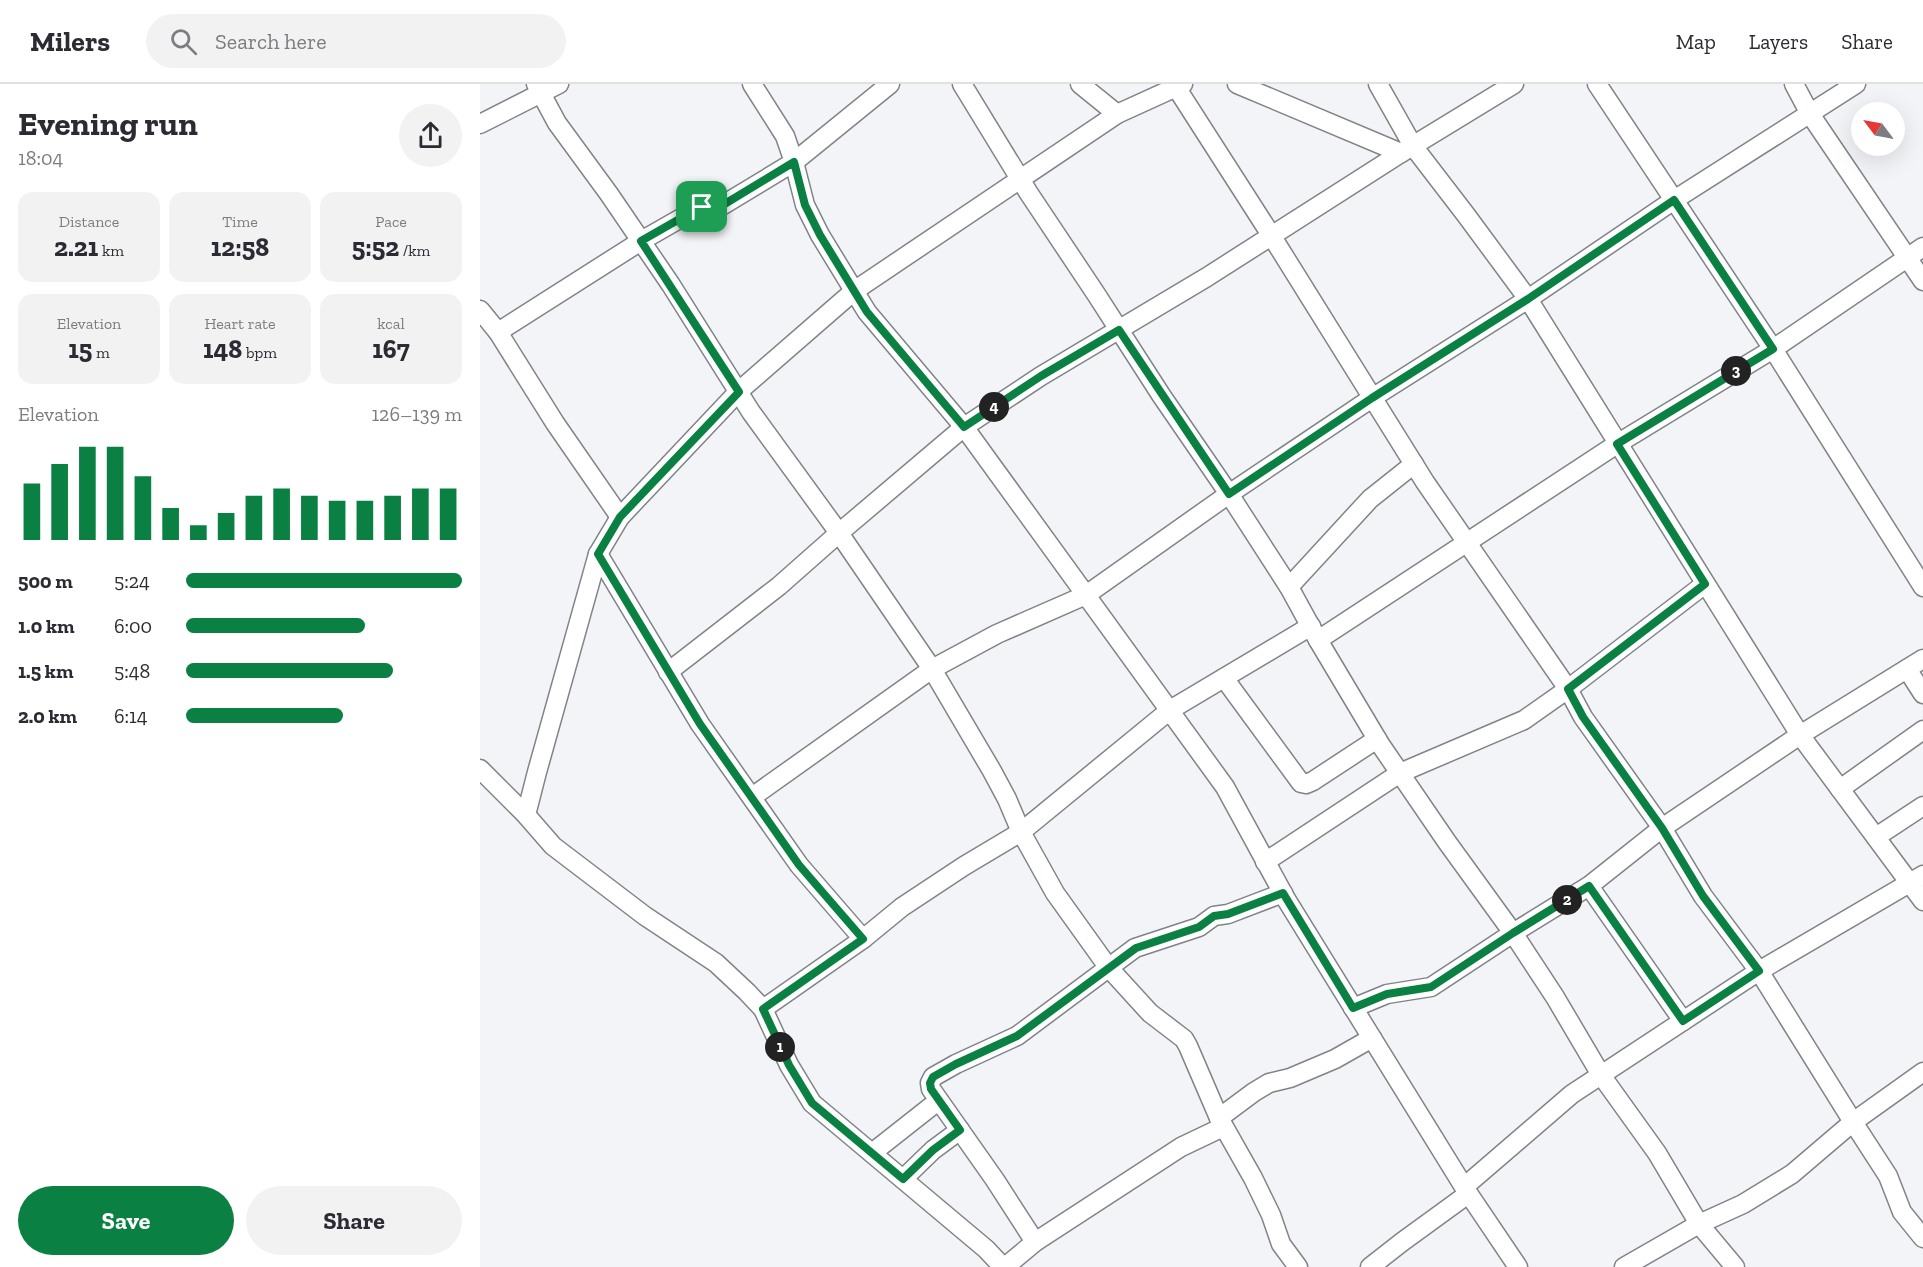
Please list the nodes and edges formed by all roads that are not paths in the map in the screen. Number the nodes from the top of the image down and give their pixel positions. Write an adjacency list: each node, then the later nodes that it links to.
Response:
1 (559, 84): 13 (street)
2 (752, 84): 18 (street)
3 (890, 84): 18 (street)
4 (962, 84): 19 (street)
5 (1080, 84): 14 (street)
6 (1238, 84): 17 (street)
7 (1378, 84): 17 (street)
8 (1514, 84): 17 (street)
9 (1597, 84): 20 (street)
10 (1794, 84): 15 (street)
11 (1856, 84): 15 (street)
12 (1179, 86): 14 (street); 21 (street)
13 (539, 88): 16 (street); 22 (street)
14 (1117, 114): 19 (street)
15 (1810, 114): 20 (street); 24 (street)
16 (480, 124)
17 (1407, 150): 21 (street); 27 (street)
18 (794, 162): 22 (street); 26 (street)
19 (1021, 180): 26 (street); 29 (street)
20 (1674, 200): 27 (street); 31 (street)
21 (1271, 235): 29 (street); 33 (street)
22 (641, 241): 30 (street); 32 (street)
23 (1923, 247): 24 (street)
24 (1908, 258): 25 (street); 31 (street)
25 (1923, 281)
26 (854, 291): 32 (street); 34 (street)
27 (1528, 299): 33 (street); 35 (street)
28 (480, 310): 30 (street)
29 (1119, 330): 34 (street); 37 (street)
30 (498, 332): 38 (street)
31 (1773, 349): 35 (street); 44 (street)
32 (739, 392): 38 (street); 39 (street)
33 (1372, 398): 36 (street); 37 (street)
34 (964, 427): 39 (street); 45 (street)
35 (1617, 444): 40 (street); 42 (street)
36 (1414, 464): 40 (street); 43 (street)
37 (1229, 494): 43 (street); 45 (street)
38 (620, 517): 41 (street)
39 (839, 532): 48 (street); 50 (street)
40 (1465, 543): 46 (street); 52 (street)
41 (598, 554): 50 (street); 63 (street)
42 (1705, 584): 52 (street); 56 (street)
43 (1289, 587): 46 (street)
44 (1923, 587)
45 (1086, 596): 48 (street); 54 (street)
46 (1315, 633): 51 (street); 57 (street)
47 (1923, 659): 49 (street)
48 (932, 669): 61 (street); 65 (street)
49 (1907, 669): 53 (street); 56 (street)
50 (668, 672): 61 (street)
51 (1224, 678): 54 (street); 57 (street)
52 (1568, 689): 59 (street); 64 (street)
53 (1923, 694)
54 (1170, 710): 65 (street); 67 (street)
55 (1923, 730): 60 (street)
56 (1800, 735): 60 (street); 64 (street)
57 (1377, 739): 59 (street)
58 (480, 769): 63 (street)
59 (1401, 773): 67 (street); 72 (street)
60 (1840, 789): 66 (street)
61 (752, 797): 73 (street)
62 (1922, 807): 66 (street)
63 (526, 815): 77 (street)
64 (1662, 828): 69 (street); 75 (street)
65 (1021, 832): 73 (street); 74 (street)
66 (1876, 837): 68 (street)
67 (1266, 862): 70 (street)
68 (1916, 879): 71 (street); 75 (street)
69 (1589, 886): 72 (street); 78 (street)
70 (1283, 893): 74 (street); 76 (street)
71 (1923, 901)
72 (1513, 933): 76 (street); 81 (street)
73 (863, 939): 77 (street)
74 (1108, 967): 82 (street); 84 (street)
75 (1759, 971): 78 (street); 83 (street)
76 (1353, 1008): 79 (street)
77 (763, 1009): 86 (street)
78 (1683, 1021): 81 (street)
79 (1372, 1038): 84 (street); 88 (street)
80 (1923, 1072): 83 (street)
81 (1601, 1075): 88 (street); 89 (street)
82 (939, 1101): 85 (street); 86 (street)
83 (1853, 1122): 89 (street); 90 (street)
84 (1221, 1123): 91 (street); 93 (street)
85 (960, 1130): 87 (street); 91 (street)
86 (872, 1153): 87 (street)
87 (903, 1179): 92 (street)
88 (1466, 1191): 94 (street); 95 (street)
89 (1700, 1224): 96 (street); 97 (street)
90 (1923, 1238)
91 (1035, 1242): 92 (street)
92 (1004, 1267)
93 (1298, 1267)
94 (1370, 1267)
95 (1518, 1267)
96 (1624, 1267)
97 (1735, 1267)

